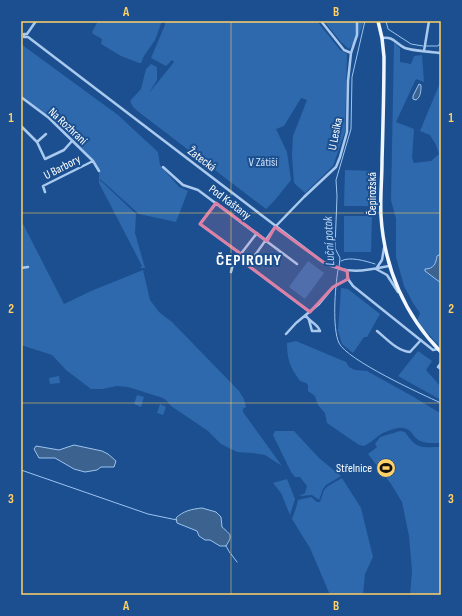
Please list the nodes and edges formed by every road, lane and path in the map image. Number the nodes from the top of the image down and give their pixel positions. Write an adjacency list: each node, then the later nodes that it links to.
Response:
1 (36, 21): 6 (street)
2 (320, 21): 10 (street)
3 (357, 21): 10 (street, U Lesíka)
4 (378, 21): 7 (main road, Čepirožská)
5 (428, 21): 9 (street)
6 (25, 35): 8 (street); 22 (street, Žatecká)
7 (382, 38): 9 (street); 24 (main road, Čepirožská)
8 (21, 41)
9 (424, 51): 11 (street)
10 (351, 53): 22 (street, U Lesíka)
11 (441, 53)
12 (21, 98): 15 (street, Na Rozhraní)
13 (21, 126): 16 (street)
14 (46, 134): 16 (street)
15 (72, 141): 16 (street); 17 (street, Na Rozhraní)
16 (37, 142)
17 (93, 162): 19 (street, Na Rozhraní); 20 (street, U Barbory)
18 (163, 167): 21 (street, Pod Kaštany)
19 (99, 171)
20 (45, 192)
21 (216, 203): 23 (street, Pod Kaštany); 26 (street)
22 (276, 227): 25 (street, U Lesíka); 34 (street, Žatecká)
23 (256, 233): 25 (street, Pod Kaštany); 26 (street)
24 (383, 237): 30 (main road, Čepirožská); 33 (street)
25 (267, 241): 28 (street, Pod Kaštany); 29 (street, U Lesíka)
26 (241, 254): 27 (street)
27 (238, 258): 29 (street); 35 (street)
28 (297, 264)
29 (248, 266): 38 (street)
30 (390, 266): 33 (street, Žatecká); 37 (main road, Čepirožská)
31 (28, 267): 32 (street)
32 (21, 268)
33 (375, 269): 34 (street, Žatecká); 37 (street)
34 (347, 271): 36 (street)
35 (230, 272)
36 (348, 279): 38 (street); 43 (street)
37 (403, 299): 44 (main road, Čepirožská)
38 (310, 312): 39 (street)
39 (306, 316): 40 (street); 42 (street)
40 (308, 320): 40 (street)
41 (377, 331): 43 (street)
42 (286, 334)
43 (421, 340): 44 (street)
44 (440, 351)
45 (441, 363): 46 (street)
46 (441, 369)

